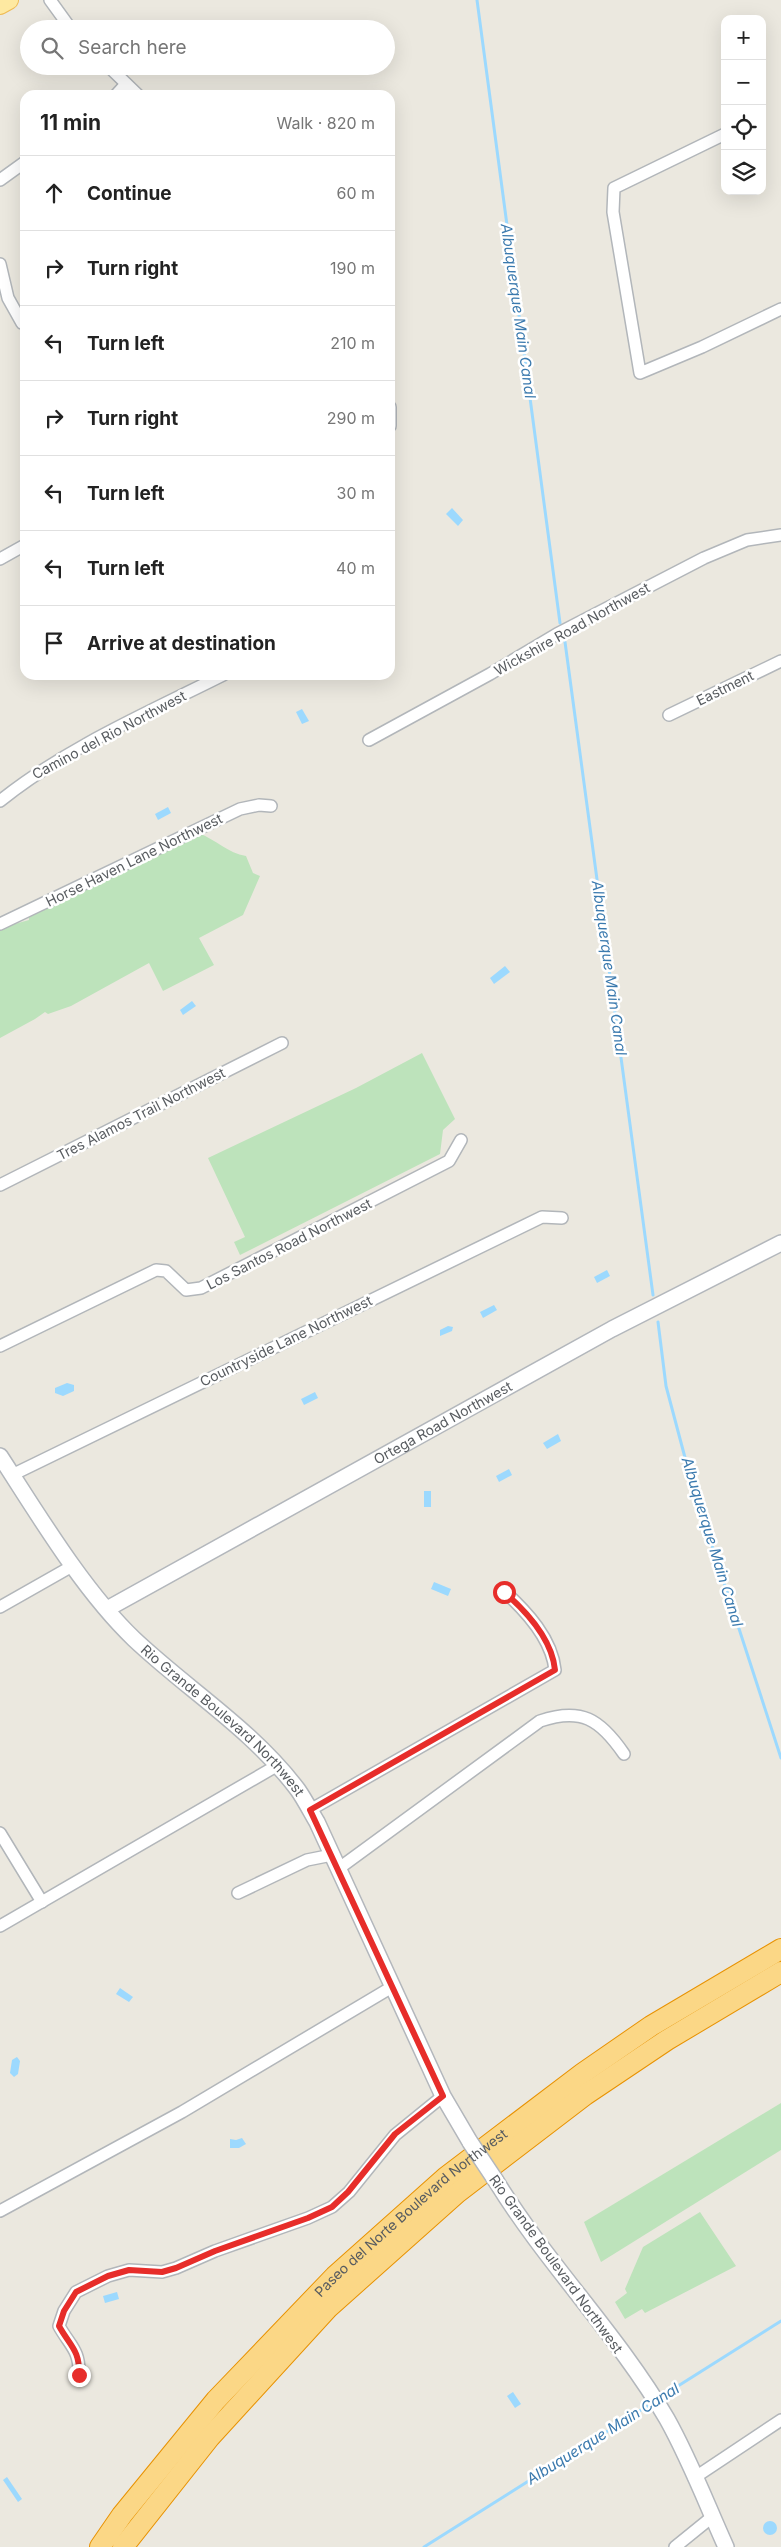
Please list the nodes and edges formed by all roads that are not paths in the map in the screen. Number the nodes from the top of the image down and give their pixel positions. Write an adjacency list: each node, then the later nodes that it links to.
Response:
1 (9, 0): 3 (main road)
2 (50, 0): 4 (street)
3 (0, 5)
4 (64, 20)
5 (117, 75): 6 (street)
6 (126, 84): 7 (street); 8 (street)
7 (121, 90)
8 (133, 90)
9 (721, 136): 13 (street)
10 (20, 166): 11 (street)
11 (0, 180)
12 (0, 264): 14 (street)
13 (781, 309)
14 (20, 319)
15 (781, 536): 21 (street, Wickshire Road Northwest)
16 (20, 548): 17 (street)
17 (0, 559)
18 (781, 661): 20 (street, Eastment)
19 (213, 680): 22 (street, Camino del Rio Northwest)
20 (669, 715)
21 (369, 740)
22 (0, 801)
23 (271, 806): 24 (street, Horse Haven Lane Northwest)
24 (0, 924)
25 (282, 1043): 27 (street, Tres Alamos Trail Northwest)
26 (461, 1140): 30 (street, Los Santos Road Northwest)
27 (0, 1186)
28 (562, 1218): 32 (street, Countryside Lane Northwest)
29 (781, 1243): 36 (street, Ortega Road Northwest)
30 (0, 1346)
31 (0, 1456): 32 (street, Rio Grande Boulevard Northwest)
32 (12, 1475): 33 (street, Rio Grande Boulevard Northwest)
33 (74, 1565): 35 (street); 36 (street, Rio Grande Boulevard Northwest)
34 (504, 1592): 39 (street)
35 (0, 1607)
36 (107, 1609): 38 (street, Rio Grande Boulevard Northwest)
37 (624, 1754): 42 (street)
38 (278, 1765): 39 (street, Rio Grande Boulevard Northwest); 44 (street)
39 (310, 1810): 41 (street, Rio Grande Boulevard Northwest)
40 (0, 1833): 44 (street)
41 (332, 1855): 42 (street, Rio Grande Boulevard Northwest); 43 (street)
42 (338, 1869): 48 (street, Rio Grande Boulevard Northwest)
43 (238, 1893)
44 (42, 1902): 45 (street)
45 (0, 1926)
46 (781, 1949): 55 (highway, Paseo del Norte Boulevard Northwest)
47 (781, 1972): 56 (highway, Paseo del Norte Boulevard Northwest)
48 (392, 1987): 49 (street, Rio Grande Boulevard Northwest); 50 (street)
49 (443, 2096): 51 (street); 53 (street, Rio Grande Boulevard Northwest, bridge)
50 (0, 2211)
51 (79, 2375)
52 (781, 2420): 53 (street)
53 (694, 2478): 54 (street, Rio Grande Boulevard Northwest)
54 (712, 2517): 57 (street); 58 (street, Rio Grande Boulevard Northwest)
55 (100, 2547)
56 (123, 2547)
57 (675, 2547)
58 (726, 2547)

